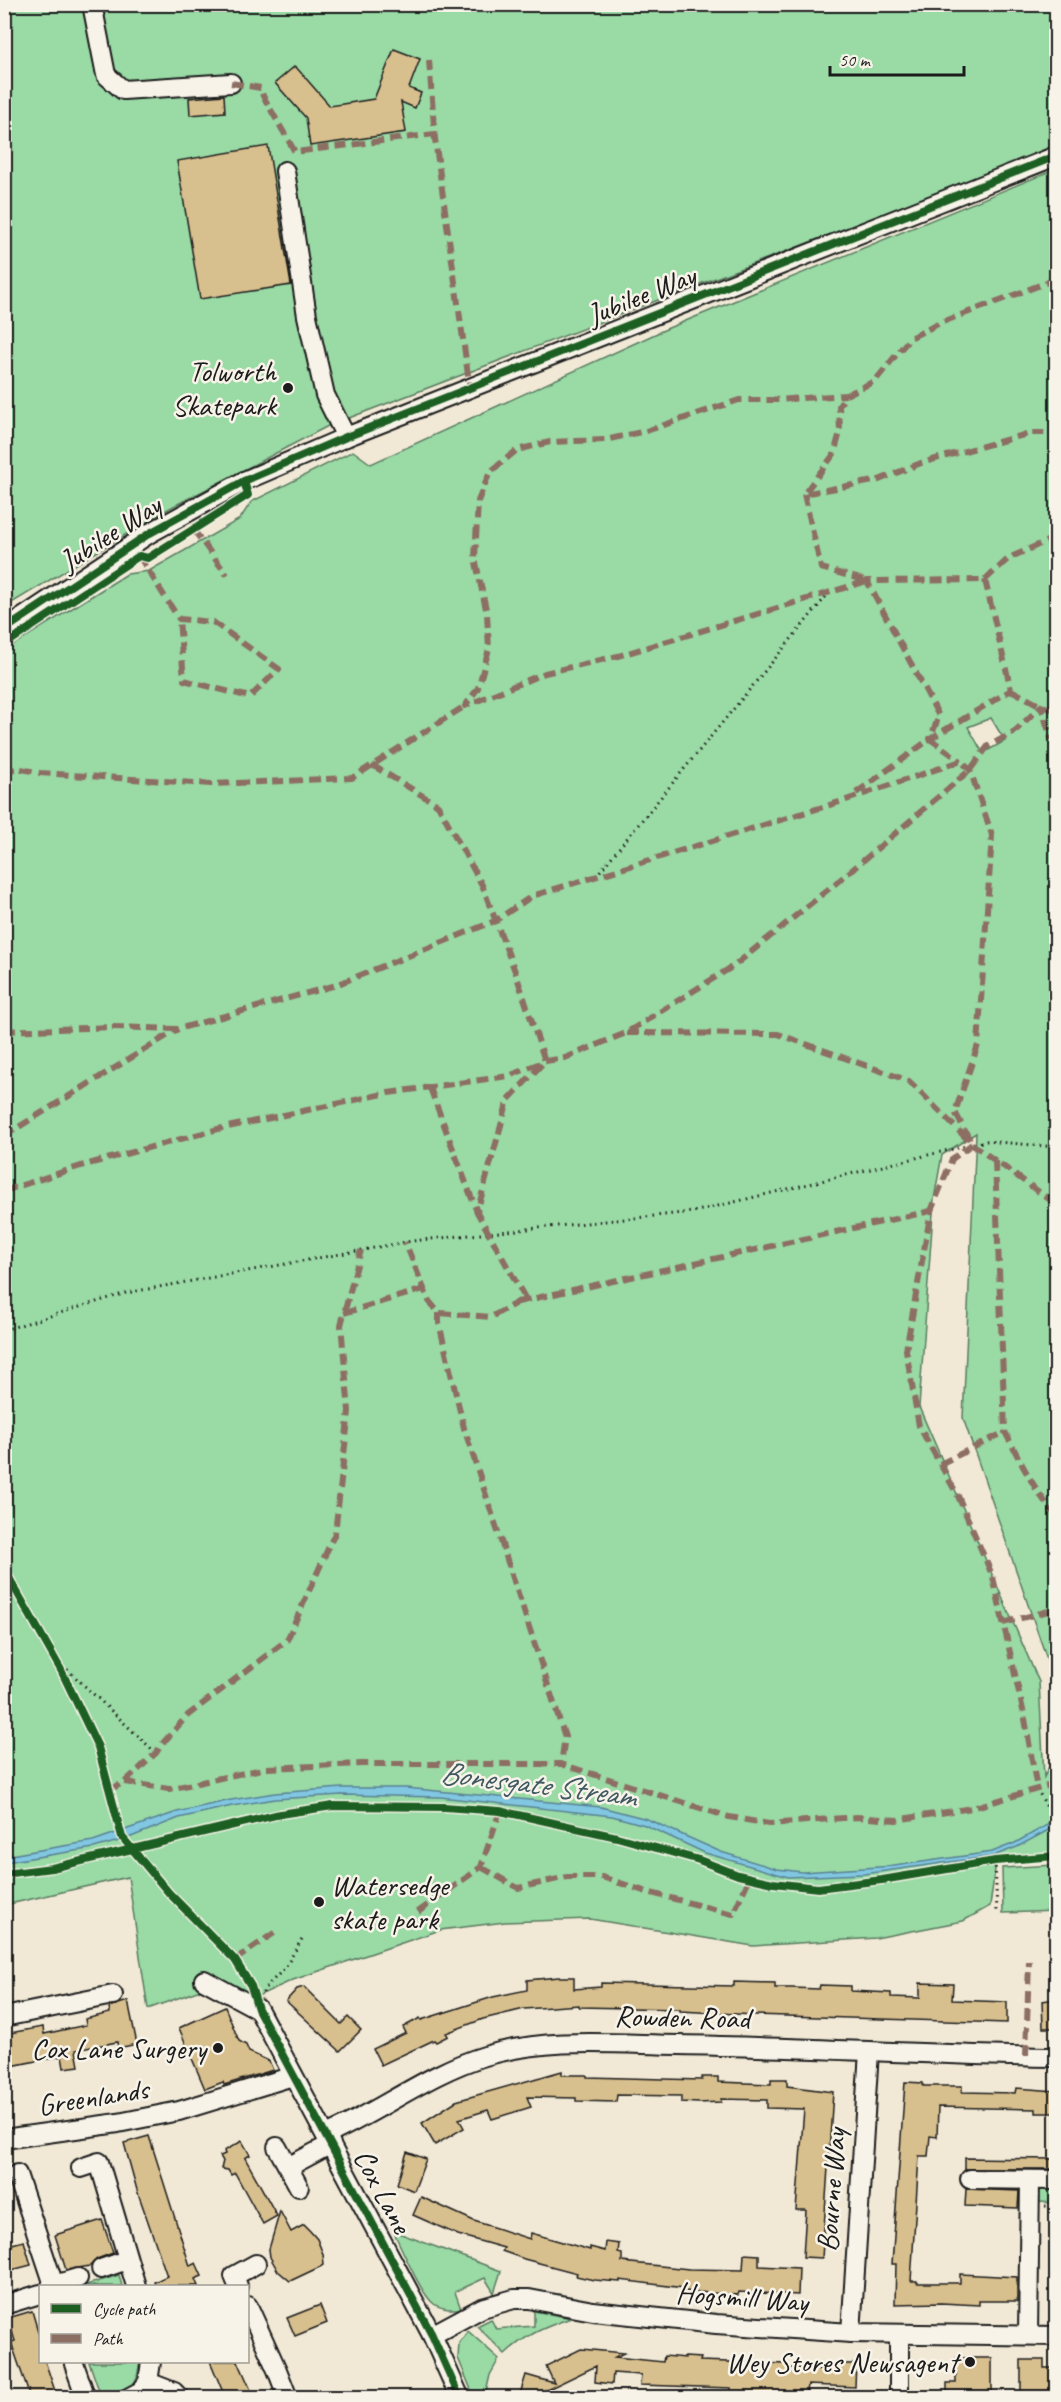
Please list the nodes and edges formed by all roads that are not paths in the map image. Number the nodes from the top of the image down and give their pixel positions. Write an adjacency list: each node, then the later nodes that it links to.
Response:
1 (92, 4): 2 (street)
2 (231, 83)
3 (1056, 156): 5 (street, Jubilee Way)
4 (285, 171): 5 (street)
5 (346, 437): 6 (street, Jubilee Way)
6 (4, 630)
7 (204, 1980): 12 (street, Cox Lane)
8 (113, 1995): 9 (street)
9 (4, 2017)
10 (868, 2051): 11 (street, Rowden Road); 14 (street, Rowden Road); 34 (street, Bourne Way)
11 (1056, 2057)
12 (293, 2076): 13 (street, Greenlands); 14 (street, Cox Lane)
13 (4, 2139)
14 (329, 2139): 16 (street, Rowden Road); 37 (street, Cox Lane)
15 (277, 2147): 16 (street)
16 (288, 2167): 22 (street)
17 (81, 2168): 23 (street)
18 (17, 2175): 27 (street)
19 (970, 2179): 20 (street)
20 (1030, 2180): 21 (street); 36 (street)
21 (1056, 2180)
22 (299, 2187)
23 (127, 2260): 25 (street); 29 (street)
24 (256, 2264): 30 (street)
25 (101, 2269)
26 (78, 2278): 28 (street)
27 (48, 2285)
28 (58, 2285)
29 (136, 2285)
30 (238, 2285)
31 (39, 2292): 32 (street)
32 (4, 2305)
33 (249, 2308): 45 (street)
34 (851, 2333): 35 (street, Hogsmill Way); 37 (street, Hogsmill Way)
35 (899, 2334): 36 (street, Hogsmill Way); 47 (street)
36 (1028, 2334): 38 (street, Hogsmill Way)
37 (432, 2335): 46 (street, Cox Lane)
38 (1056, 2336)
39 (151, 2363): 41 (street)
40 (74, 2364): 42 (street)
41 (148, 2382): 43 (street); 44 (street)
42 (86, 2397)
43 (128, 2397)
44 (180, 2397)
45 (288, 2397)
46 (460, 2397)
47 (899, 2397)

